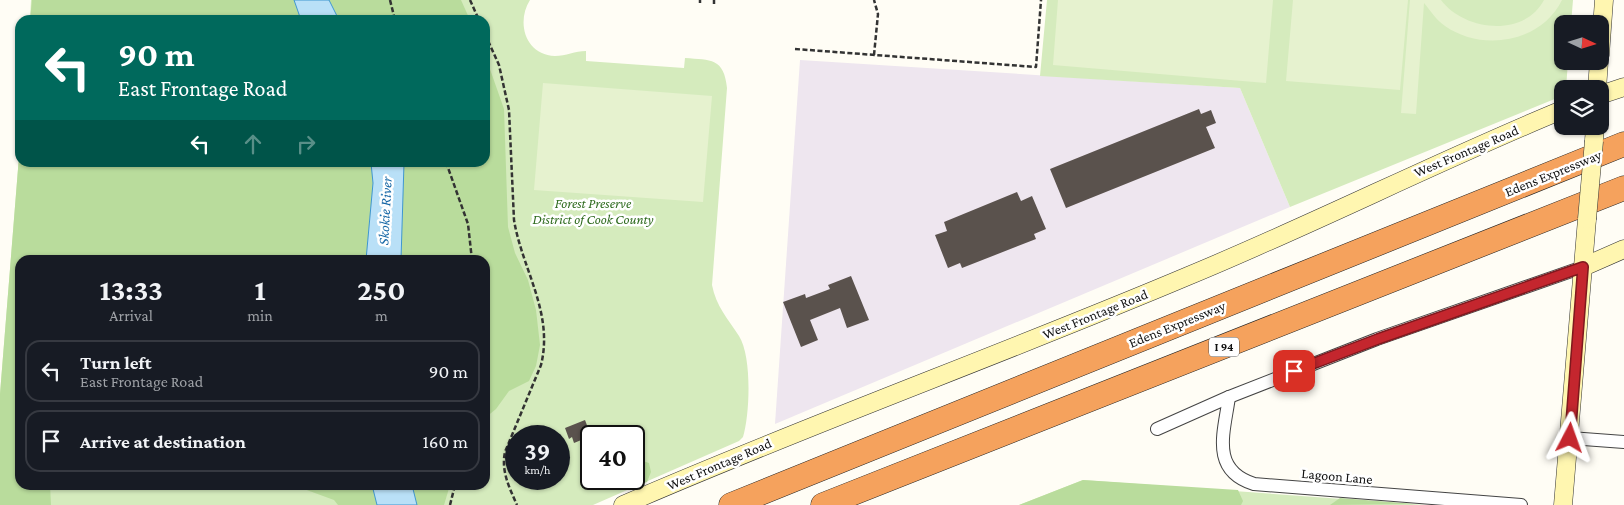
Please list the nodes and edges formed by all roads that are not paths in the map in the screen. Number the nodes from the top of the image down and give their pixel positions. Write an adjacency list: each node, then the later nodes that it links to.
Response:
1 (1604, 0): 2 (street)
2 (1603, 15)
3 (1624, 87): 4 (street)
4 (1609, 93)
5 (1554, 113): 15 (street, West Frontage Road)
6 (1594, 135): 10 (street, bridge)
7 (1624, 144): 16 (highway, Edens Expressway)
8 (1624, 188): 17 (highway, I 94)
9 (1624, 249): 10 (street)
10 (1583, 267): 11 (street); 13 (street)
11 (1229, 397): 12 (street); 18 (street, Lagoon Lane)
12 (1157, 429)
13 (1570, 438): 14 (street); 19 (street)
14 (1624, 442)
15 (623, 505)
16 (731, 505)
17 (823, 505)
18 (1521, 505)
19 (1563, 505)

